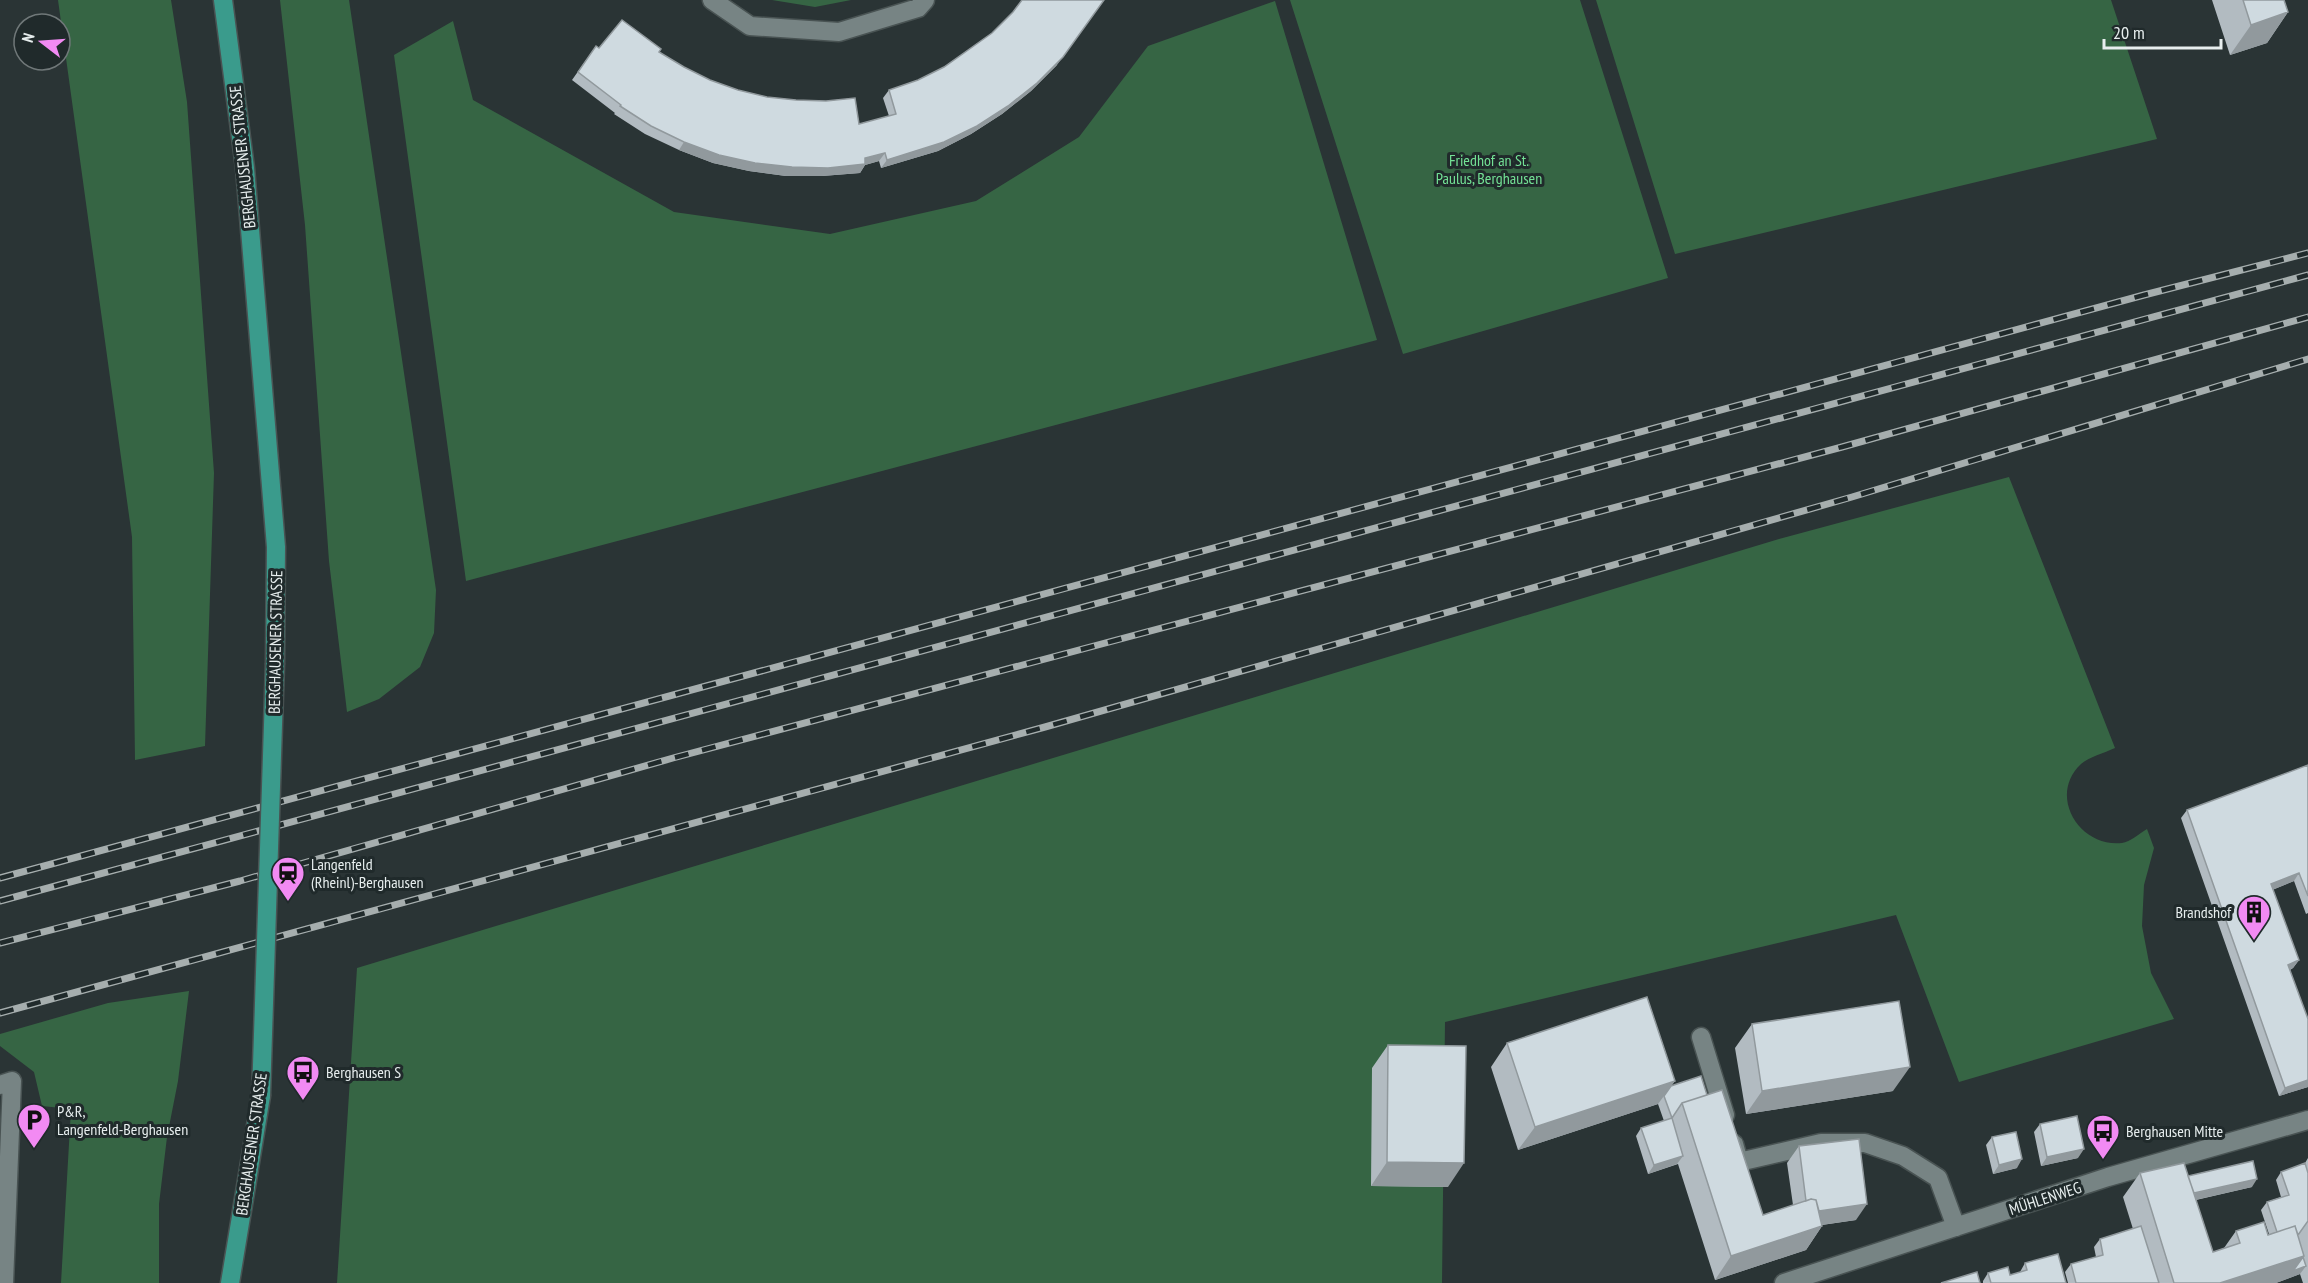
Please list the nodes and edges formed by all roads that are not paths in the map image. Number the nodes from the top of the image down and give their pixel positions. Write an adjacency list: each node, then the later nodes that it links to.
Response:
1 (223, 0): 9 (main road, BERGHAUSENER STRASSE, bridge)
2 (712, 0): 3 (street)
3 (925, 0)
4 (1701, 1037): 7 (street)
5 (0, 1085): 8 (street)
6 (2308, 1120): 7 (street, MÜHLENWEG)
7 (1956, 1227): 10 (street, MÜHLENWEG)
8 (4, 1283)
9 (230, 1283)
10 (1784, 1283)

